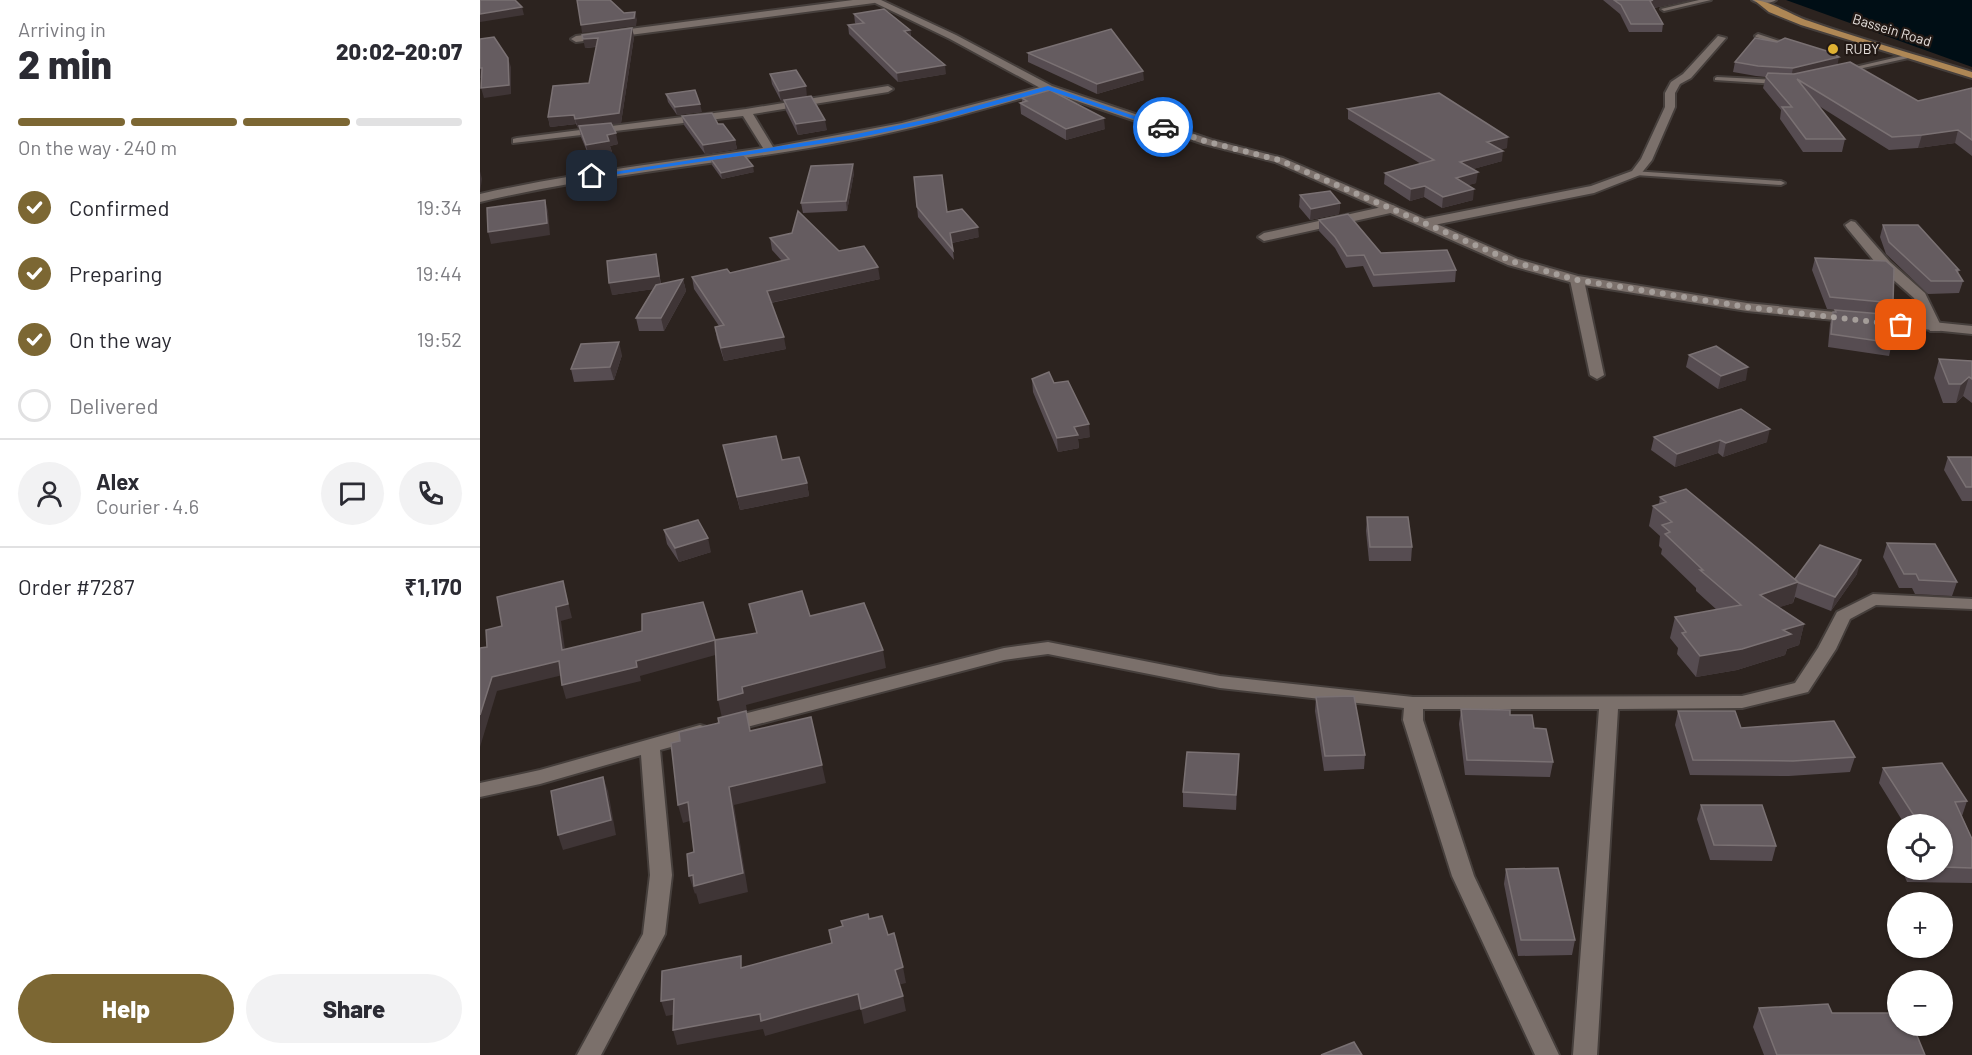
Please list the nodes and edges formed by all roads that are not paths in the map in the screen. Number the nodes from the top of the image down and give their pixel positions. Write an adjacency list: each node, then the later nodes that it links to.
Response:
1 (874, 0): 8 (street); 18 (street)
2 (1708, 0): 5 (lane)
3 (1758, 0): 4 (street); 10 (main road)
4 (1771, 0): 13 (main road, Bassein Road)
5 (1664, 9)
6 (1758, 36): 9 (lane)
7 (1721, 38): 23 (street)
8 (576, 39)
9 (1802, 50)
10 (1911, 56): 12 (lane); 15 (main road)
11 (1845, 63): 12 (lane)
12 (1856, 67): 14 (lane)
13 (1972, 70)
14 (1839, 71)
15 (1972, 75)
16 (1717, 79): 17 (lane)
17 (1783, 83)
18 (1048, 88): 22 (street); 26 (street)
19 (888, 89): 20 (street)
20 (746, 112): 21 (street); 22 (street)
21 (517, 141)
22 (769, 149): 25 (street)
23 (1636, 173): 24 (lane); 27 (street)
24 (1781, 183)
25 (480, 198)
26 (1391, 209): 27 (street); 29 (street)
27 (1424, 223): 30 (street)
28 (1851, 225): 31 (street)
29 (1264, 237)
30 (1577, 280): 31 (street); 33 (street)
31 (1935, 328): 32 (street)
32 (1972, 330)
33 (1598, 375)
34 (1972, 604): 36 (street)
35 (1413, 703): 36 (street); 37 (street); 40 (street)
36 (1609, 703): 41 (street)
37 (650, 746): 38 (street); 39 (street)
38 (480, 790)
39 (589, 1055)
40 (1547, 1055)
41 (1585, 1055)

